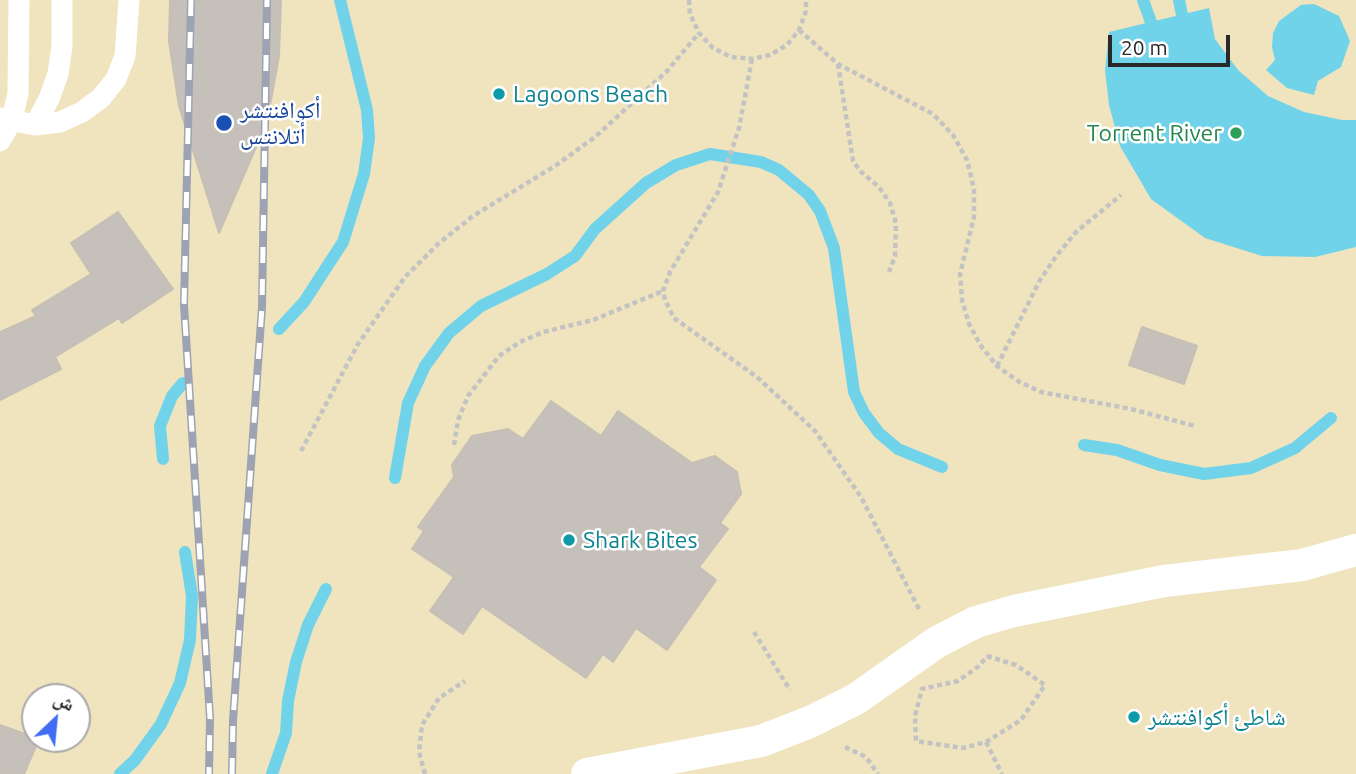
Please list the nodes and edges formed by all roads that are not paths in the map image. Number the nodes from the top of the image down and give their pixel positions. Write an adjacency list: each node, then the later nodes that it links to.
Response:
1 (62, 0): 5 (lane)
2 (129, 0): 5 (lane)
3 (13, 2): 4 (lane)
4 (5, 120): 5 (lane); 6 (lane)
5 (35, 125)
6 (0, 141)
7 (1356, 550): 8 (street)
8 (587, 774)

